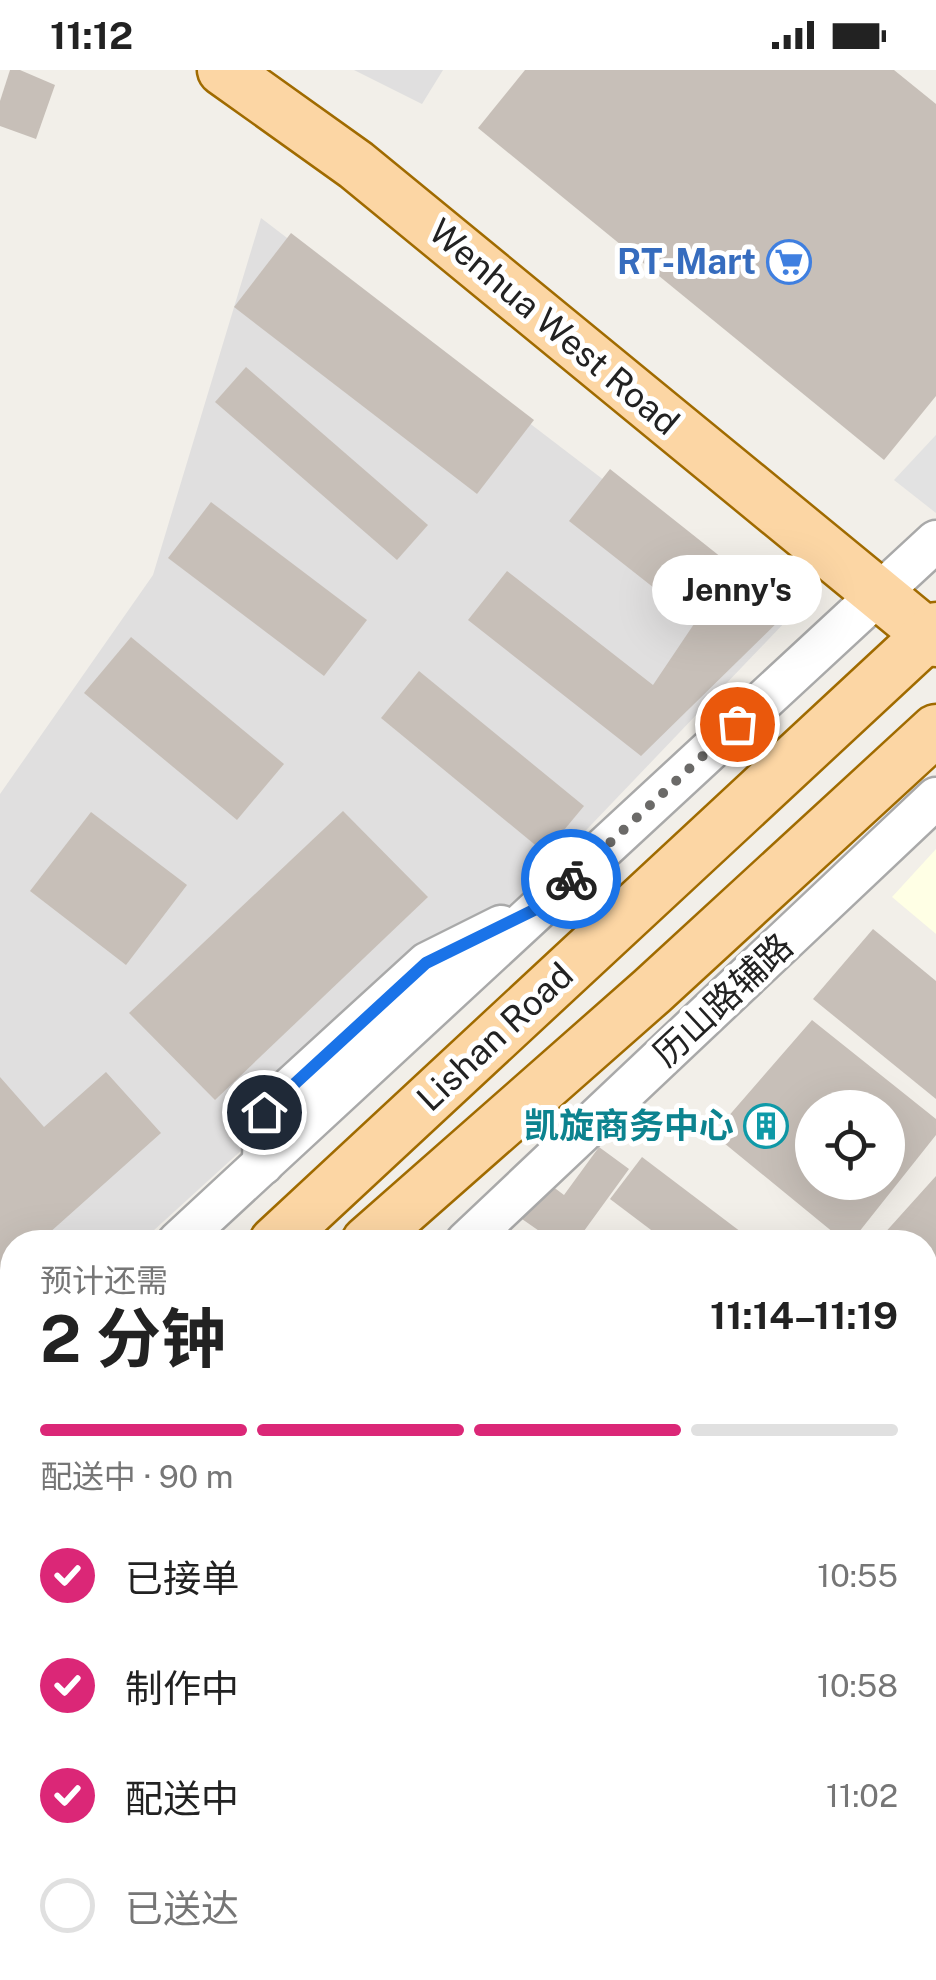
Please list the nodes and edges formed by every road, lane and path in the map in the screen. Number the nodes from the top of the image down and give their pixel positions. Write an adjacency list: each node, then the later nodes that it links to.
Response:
1 (223, 70): 3 (main road, Wenhua West Road)
2 (936, 541): 3 (street)
3 (877, 594): 4 (main road, Wenhua West Road); 7 (street)
4 (934, 635): 8 (main road, Lishan Road)
5 (936, 730): 9 (main road, Lishan Road)
6 (936, 798): 10 (street, 历山路辅路)
7 (191, 1230)
8 (288, 1230)
9 (382, 1230)
10 (488, 1230)

